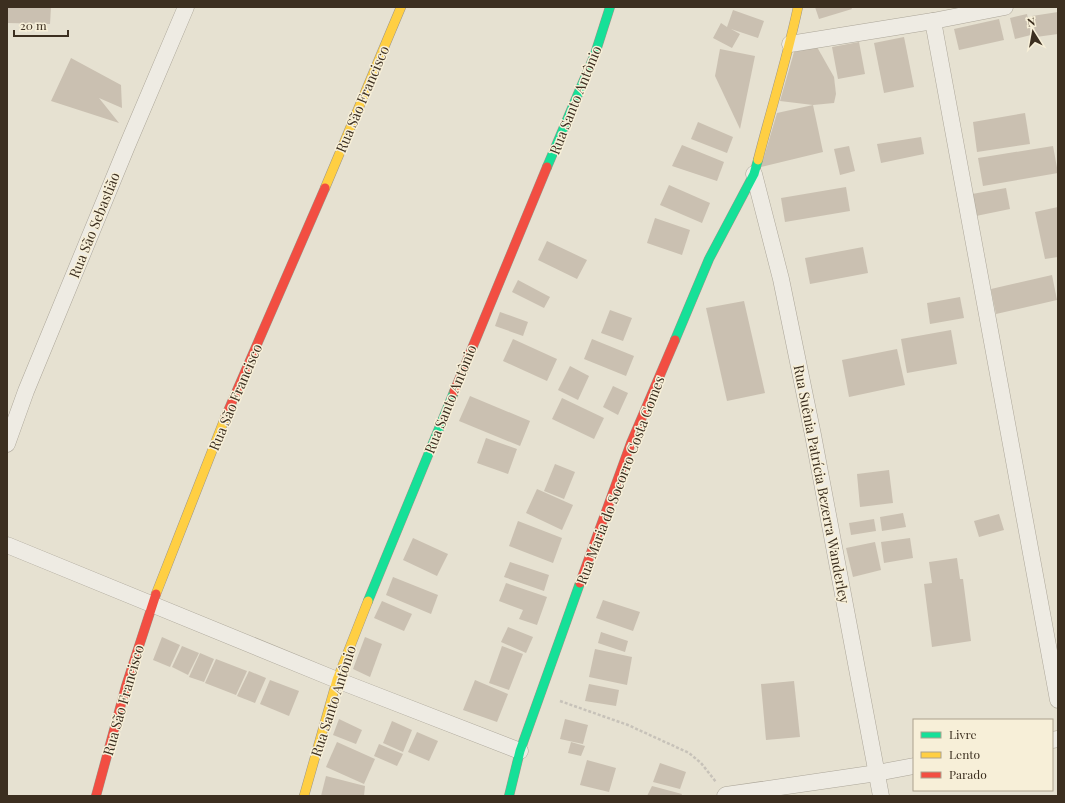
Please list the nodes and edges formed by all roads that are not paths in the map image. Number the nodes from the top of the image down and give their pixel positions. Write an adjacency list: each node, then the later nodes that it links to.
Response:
1 (186, 7): 9 (street, Rua São Sebastião)
2 (401, 7): 11 (street, Rua São Francisco)
3 (610, 7): 12 (street, Rua Santo Antônio)
4 (798, 7): 7 (street, Rua Maria do Socorro Costa Gomes)
5 (1005, 7): 6 (street)
6 (933, 21): 7 (street); 13 (street)
7 (790, 44): 8 (street, Rua Maria do Socorro Costa Gomes)
8 (754, 174): 14 (street, Rua Maria do Socorro Costa Gomes); 16 (street, Rua Suênia Patrícia Bezerra Wanderley)
9 (7, 444)
10 (7, 545): 11 (street)
11 (152, 605): 12 (street); 18 (street, Rua São Francisco)
12 (337, 680): 14 (street); 19 (street, Rua Santo Antônio)
13 (1058, 700)
14 (520, 751): 20 (street, Rua Maria do Socorro Costa Gomes)
15 (913, 766): 16 (street)
16 (877, 773): 17 (street); 21 (street, Rua Suênia Patrícia Bezerra Wanderley)
17 (726, 795)
18 (96, 796)
19 (304, 796)
20 (509, 796)
21 (881, 796)

